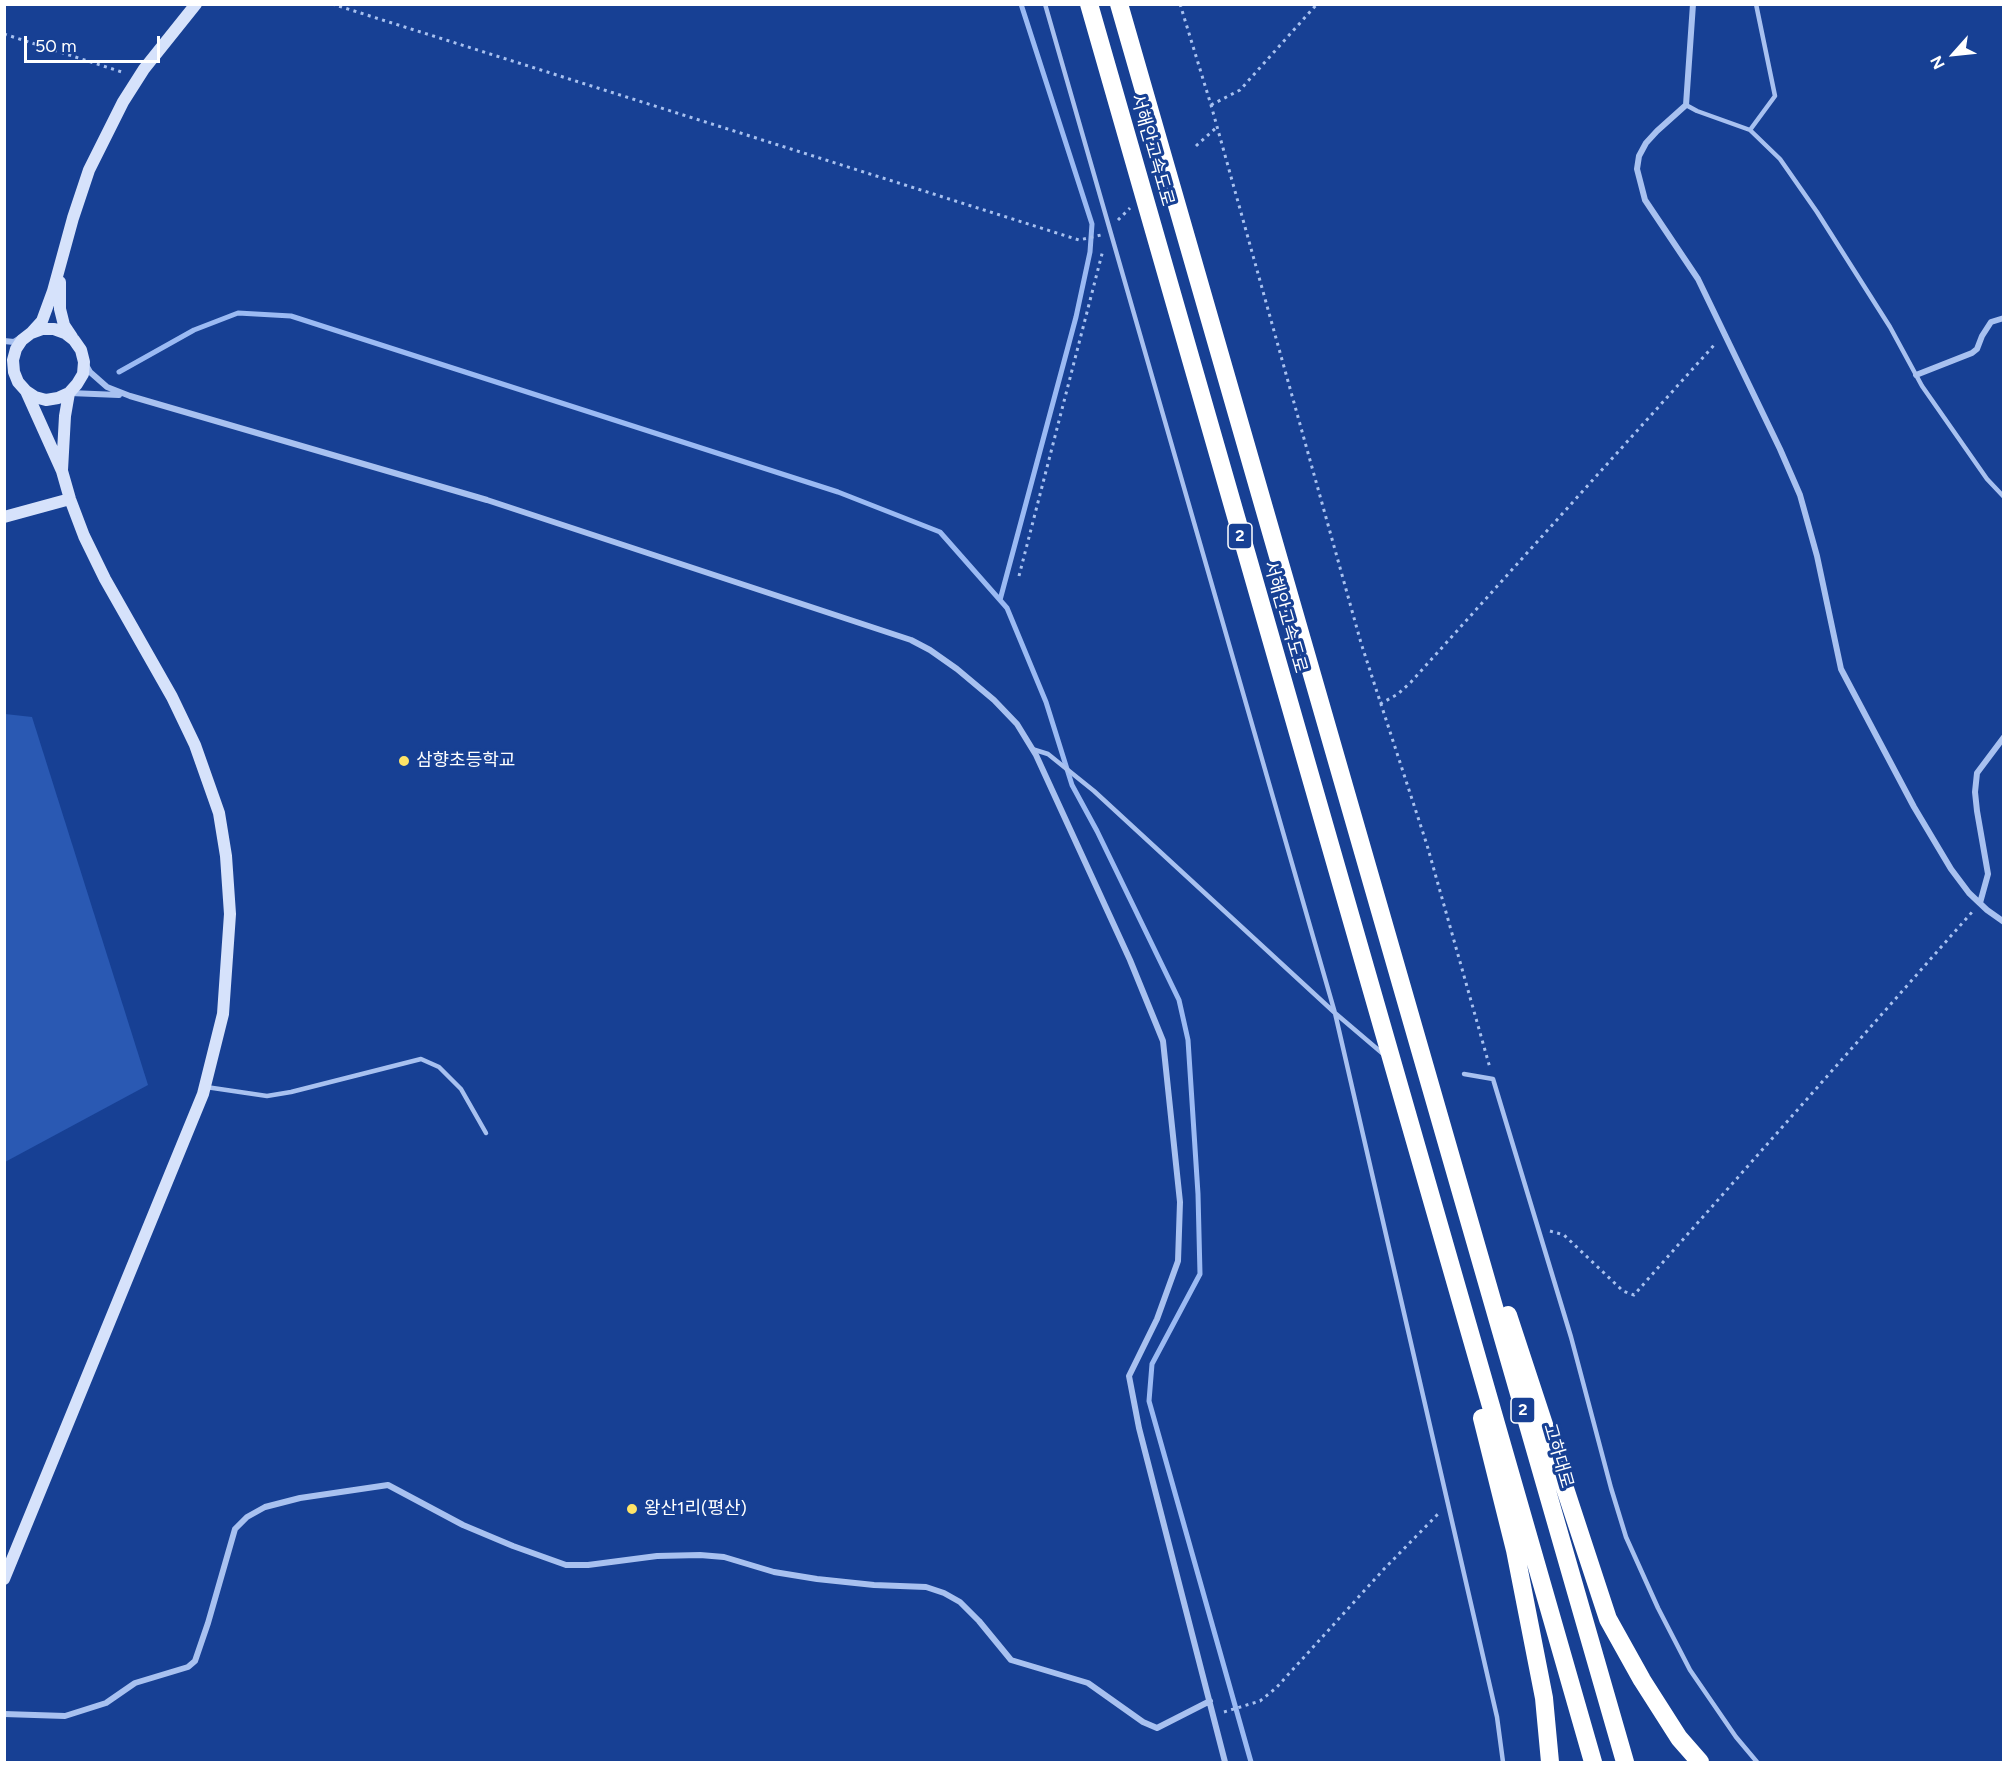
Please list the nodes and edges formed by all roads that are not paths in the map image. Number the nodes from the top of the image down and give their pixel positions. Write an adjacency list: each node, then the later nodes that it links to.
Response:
1 (196, 4): 9 (main road)
2 (1045, 4): 28 (lane)
3 (1089, 4): 30 (highway, 서해안고속도로 / 2)
4 (1119, 4): 29 (highway, 서해안고속도로 / 2)
5 (1693, 4): 7 (street)
6 (1756, 4): 8 (lane)
7 (1686, 105): 8 (lane); 26 (street)
8 (1750, 130): 16 (lane)
9 (59, 270): 11 (main road); 12 (main road)
10 (2004, 318): 16 (street)
11 (31, 333): 12 (main road); 13 (street); 17 (main road)
12 (74, 340): 14 (main road)
13 (4, 342)
14 (84, 362): 18 (main road); 19 (street)
15 (4, 368): 17 (street)
16 (1916, 375): 21 (lane)
17 (22, 387): 18 (main road); 20 (main road)
18 (69, 393): 19 (street); 20 (main road)
19 (130, 396): 25 (street)
20 (62, 471): 22 (main road)
21 (2004, 497)
22 (70, 499): 23 (main road); 32 (main road)
23 (4, 518)
24 (2004, 737): 26 (street)
25 (1032, 749): 28 (lane); 35 (street)
26 (1980, 903): 27 (street)
27 (2004, 922)
28 (1335, 1013): 30 (lane); 38 (lane)
29 (1421, 1057): 41 (highway, 고하대로 / 2); 42 (highway)
30 (1388, 1060): 39 (highway); 40 (highway, 2)
31 (1464, 1074): 43 (lane)
32 (205, 1087): 33 (lane); 34 (main road)
33 (486, 1133)
34 (4, 1579)
35 (1210, 1701): 36 (street); 37 (street)
36 (4, 1714)
37 (1226, 1762)
38 (1503, 1762)
39 (1550, 1762)
40 (1593, 1762)
41 (1624, 1762)
42 (1700, 1762)
43 (1756, 1762)

